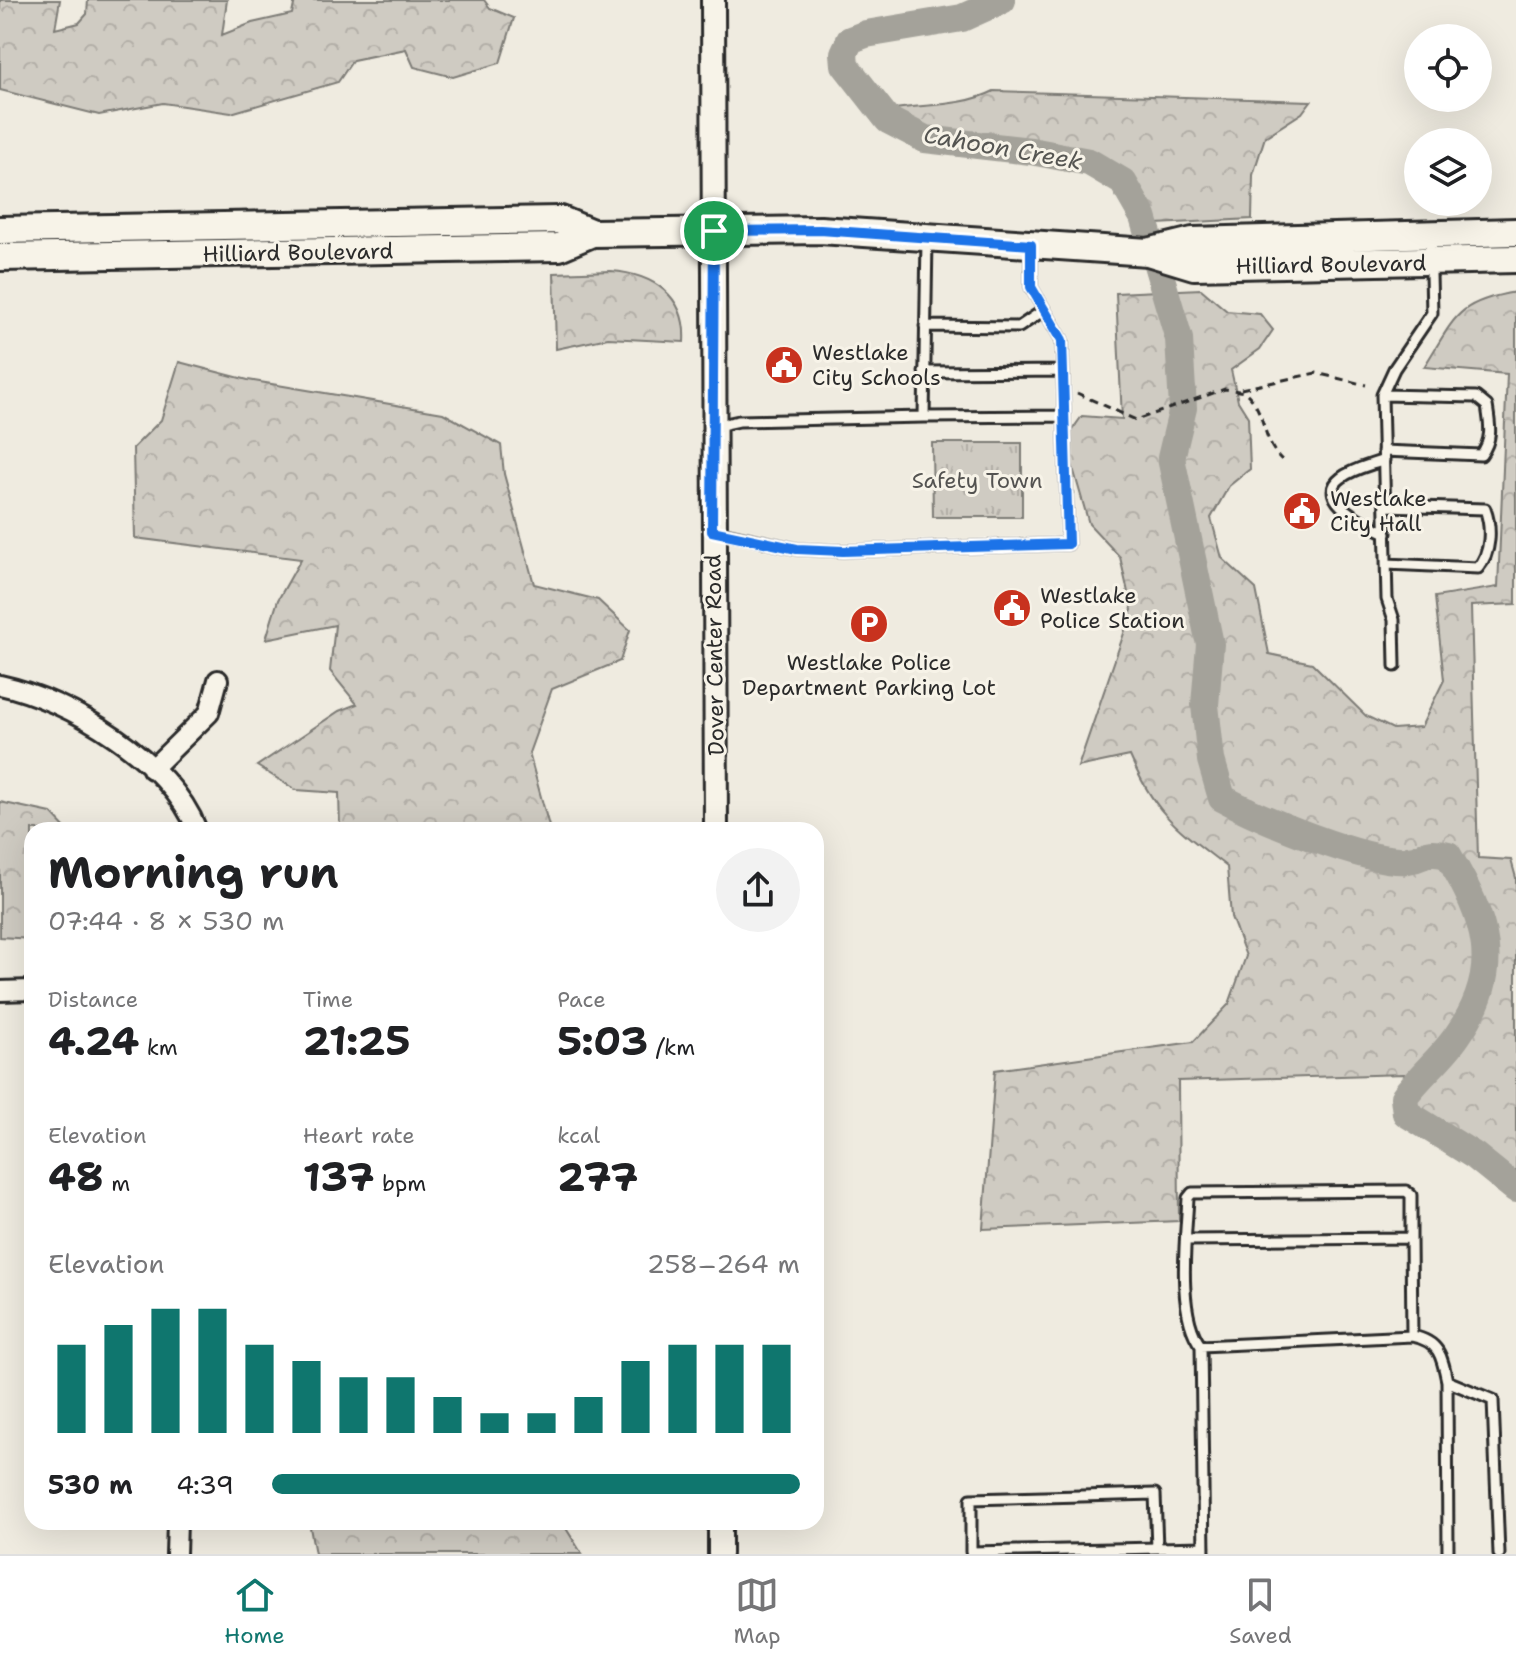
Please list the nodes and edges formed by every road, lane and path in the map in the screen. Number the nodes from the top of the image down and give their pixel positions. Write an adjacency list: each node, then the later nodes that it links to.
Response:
1 (713, 0): 3 (street, Dover Center Road)
2 (0, 230): 5 (main road, Hilliard Boulevard)
3 (714, 231): 5 (main road, Hilliard Boulevard); 7 (main road, Hilliard Boulevard); 23 (street, Dover Center Road)
4 (1516, 232): 6 (main road, Hilliard Boulevard)
5 (592, 233): 10 (main road, Hilliard Boulevard)
6 (1430, 235): 9 (main road, Hilliard Boulevard); 12 (lane)
7 (927, 236): 8 (main road, Hilliard Boulevard); 14 (lane)
8 (1031, 245): 9 (main road, Hilliard Boulevard); 13 (lane)
9 (1190, 255): 12 (main road, Hilliard Boulevard)
10 (0, 257)
11 (1516, 259): 12 (main road, Hilliard Boulevard)
12 (1432, 262): 20 (lane)
13 (1044, 310): 14 (lane); 15 (lane)
14 (925, 326): 16 (lane)
15 (1063, 371): 16 (lane); 18 (lane)
16 (924, 372): 22 (lane)
17 (1366, 385): 19 (path)
18 (1063, 390): 19 (path); 21 (lane)
19 (1238, 390): 25 (path)
20 (1382, 395): 24 (lane); 24 (lane)
21 (1064, 416): 22 (lane); 27 (lane)
22 (924, 417): 23 (lane)
23 (713, 427): 27 (street, Dover Center Road)
24 (1384, 456): 26 (lane); 28 (lane)
25 (1282, 460)
26 (1385, 506): 28 (lane); 29 (lane)
27 (712, 531): 35 (street, Dover Center Road)
28 (1386, 533): 29 (lane)
29 (1386, 564): 30 (lane)
30 (1395, 666)
31 (218, 680): 33 (street)
32 (0, 685): 33 (street)
33 (152, 769): 34 (street)
34 (194, 822)
35 (716, 822)
36 (24, 990): 37 (street)
37 (0, 991)
38 (1411, 1238): 39 (lane); 39 (lane); 40 (lane)
39 (1186, 1240): 41 (lane)
40 (1412, 1336): 41 (lane); 42 (lane)
41 (1201, 1346): 46 (lane)
42 (1447, 1381): 50 (lane); 51 (lane)
43 (177, 1530): 48 (street)
44 (720, 1530): 49 (street)
45 (1157, 1548): 46 (lane); 47 (lane); 47 (lane)
46 (1204, 1551)
47 (971, 1553)
48 (176, 1554)
49 (720, 1554)
50 (1448, 1554)
51 (1499, 1554)

